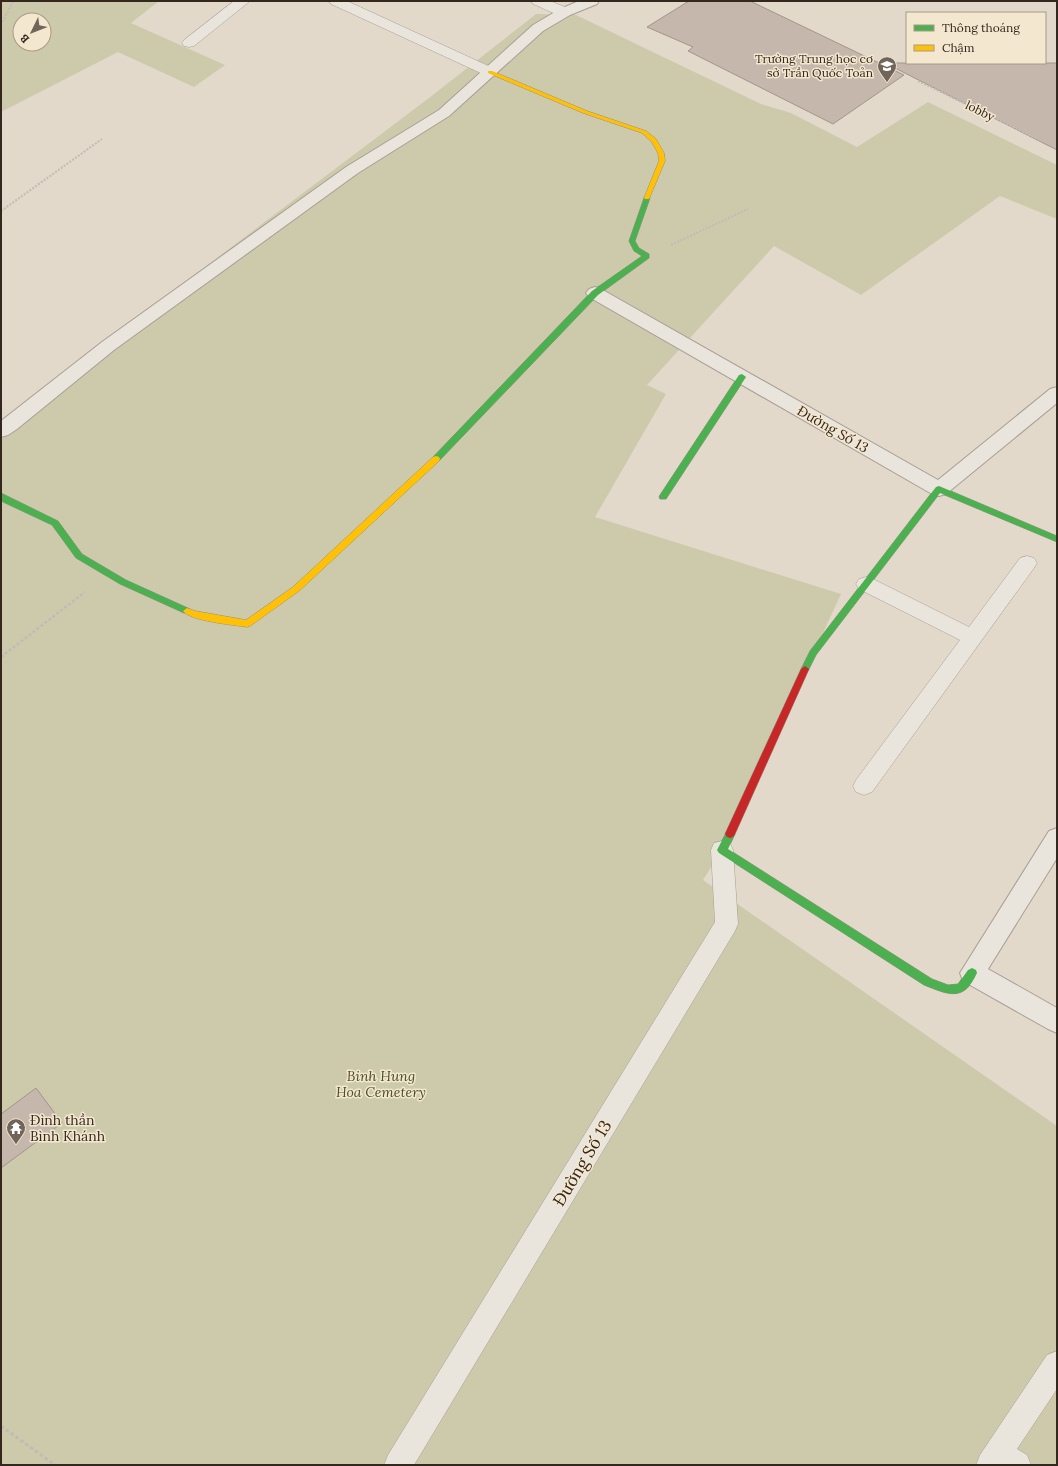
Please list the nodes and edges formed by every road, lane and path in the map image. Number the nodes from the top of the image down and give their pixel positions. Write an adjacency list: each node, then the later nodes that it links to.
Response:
1 (13, 1): 7 (path)
2 (243, 1): 8 (lane)
3 (336, 1): 9 (lane)
4 (538, 1): 6 (lane)
5 (592, 1): 6 (street)
6 (565, 12): 9 (street)
7 (1, 25)
8 (189, 43)
9 (490, 72): 15 (street); 19 (street)
10 (918, 81): 12 (path, lobby)
11 (102, 139): 14 (path)
12 (1042, 142)
13 (748, 209): 15 (path)
14 (1, 211)
15 (647, 256): 16 (street)
16 (595, 293): 17 (street, Đường Số 13); 25 (street)
17 (742, 377): 20 (street, Đường Số 13); 22 (street)
18 (1057, 393): 20 (street)
19 (1, 430)
20 (939, 489): 23 (street); 26 (street)
21 (1, 496): 25 (street)
22 (663, 497)
23 (1057, 539)
24 (1027, 563): 27 (lane)
25 (109, 573): 28 (path)
26 (866, 584): 27 (lane); 31 (street)
27 (972, 637): 29 (lane)
28 (1, 657)
29 (864, 786)
30 (1057, 838): 32 (street)
31 (722, 850): 32 (street); 38 (lane, Đường Số 13)
32 (972, 973): 33 (street)
33 (1057, 1021)
34 (1057, 1365): 36 (lane)
35 (1, 1426): 37 (path)
36 (1002, 1461)
37 (55, 1465)
38 (398, 1465)

